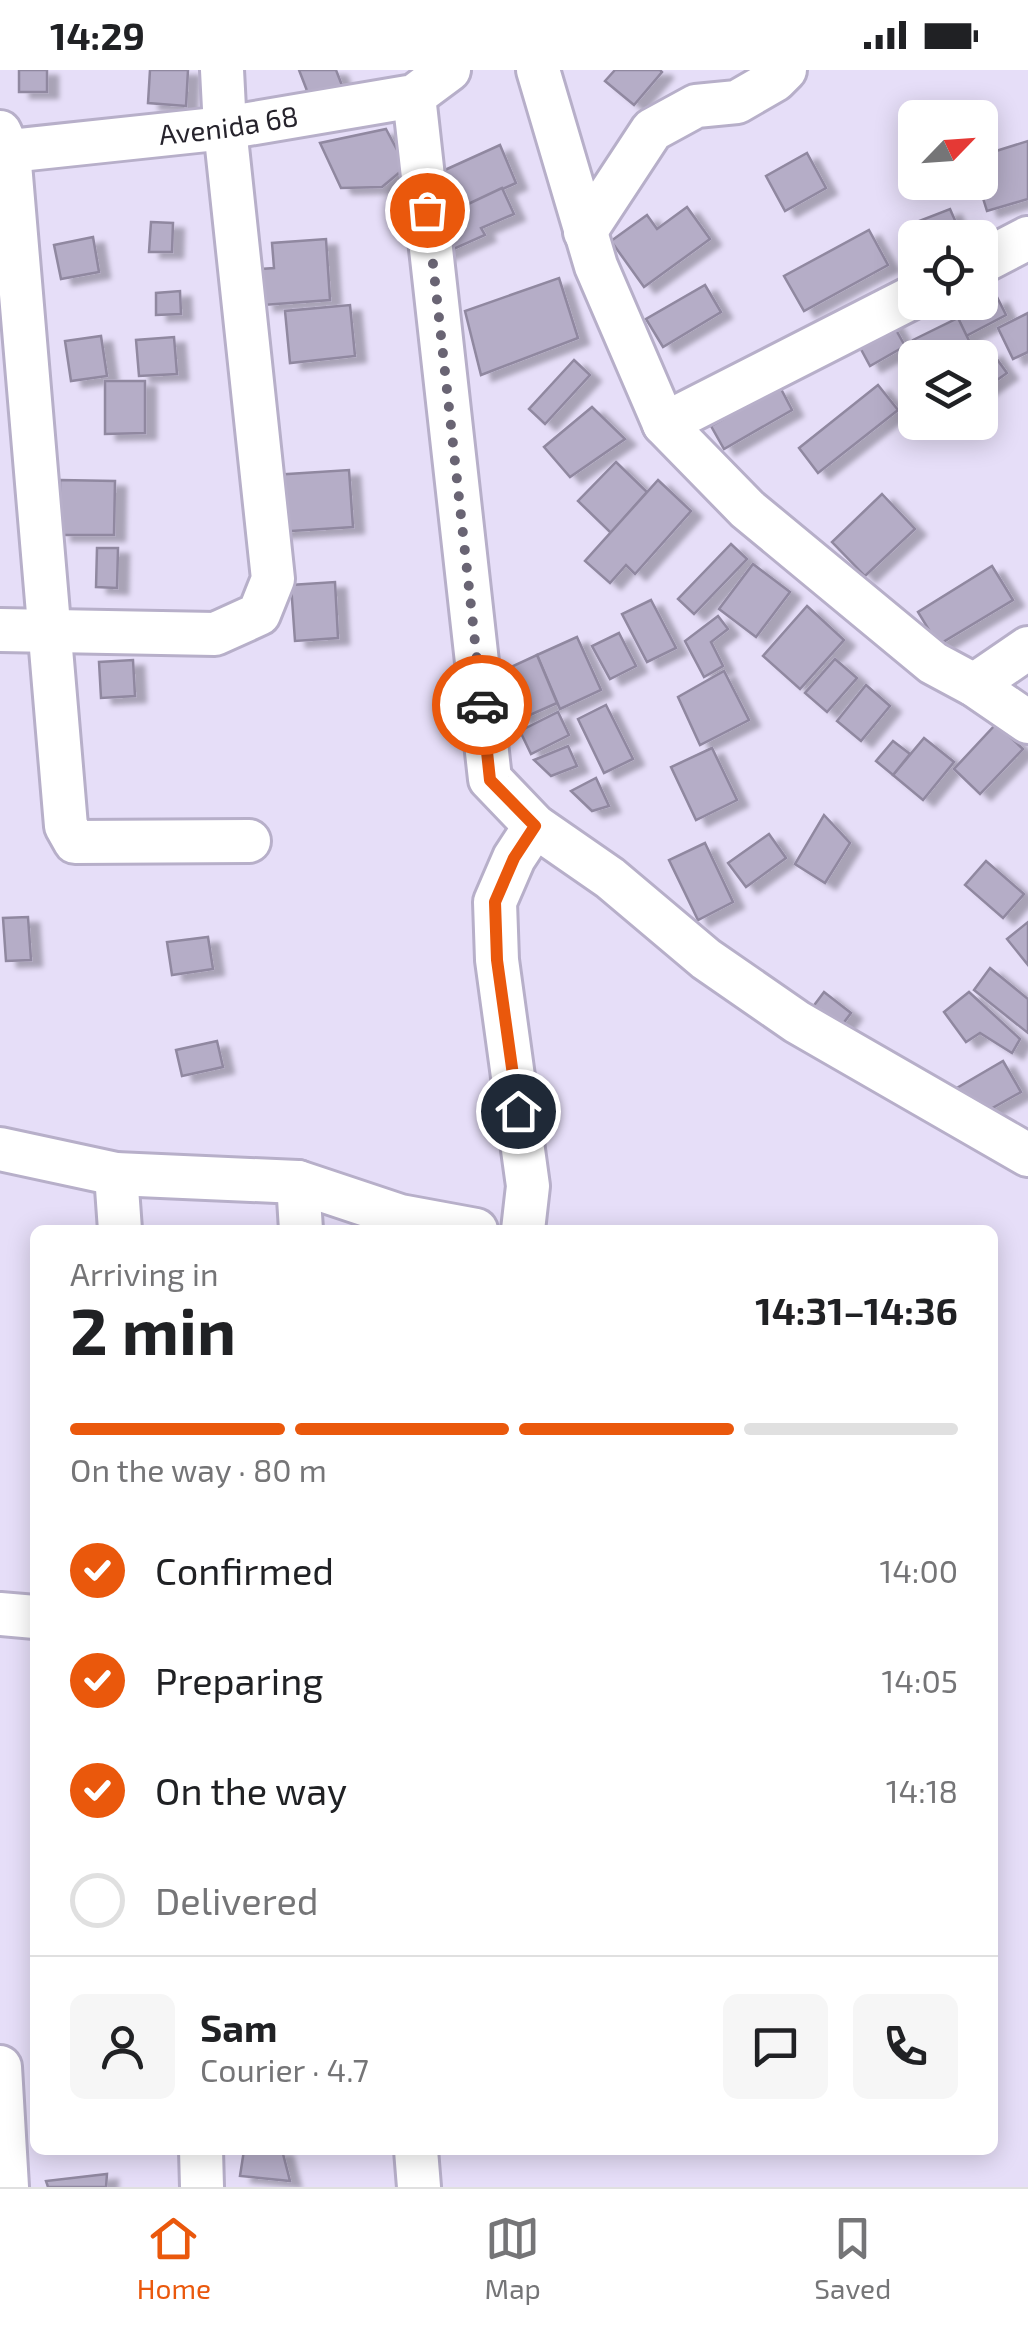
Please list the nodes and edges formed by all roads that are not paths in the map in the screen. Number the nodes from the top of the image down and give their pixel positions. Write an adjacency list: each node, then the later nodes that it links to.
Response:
1 (222, 70): 6 (street)
2 (449, 70): 5 (street, Avenida 68)
3 (538, 70): 8 (street)
4 (785, 70): 8 (street)
5 (414, 96): 6 (street, Avenida 68); 18 (street)
6 (225, 128): 7 (street, Avenida 68); 13 (street)
7 (3, 145): 13 (street)
8 (586, 232): 12 (street)
9 (1028, 238): 10 (street)
10 (998, 253)
11 (898, 305): 12 (street)
12 (664, 424): 16 (street)
13 (52, 628): 14 (street); 19 (street)
14 (0, 630)
15 (1028, 648): 16 (street)
16 (974, 684): 17 (street)
17 (1028, 722)
18 (535, 826): 21 (street); 27 (street)
19 (249, 841)
20 (0, 1149): 22 (street)
21 (1028, 1155)
22 (116, 1174): 23 (street); 24 (street)
23 (298, 1182): 25 (street); 26 (street)
24 (120, 1225)
25 (302, 1225)
26 (449, 1225)
27 (524, 1225)
28 (0, 1614): 29 (street)
29 (30, 1617)
30 (10, 2087): 33 (street)
31 (201, 2155): 34 (street)
32 (416, 2155): 35 (street)
33 (7, 2187)
34 (202, 2187)
35 (419, 2187)

